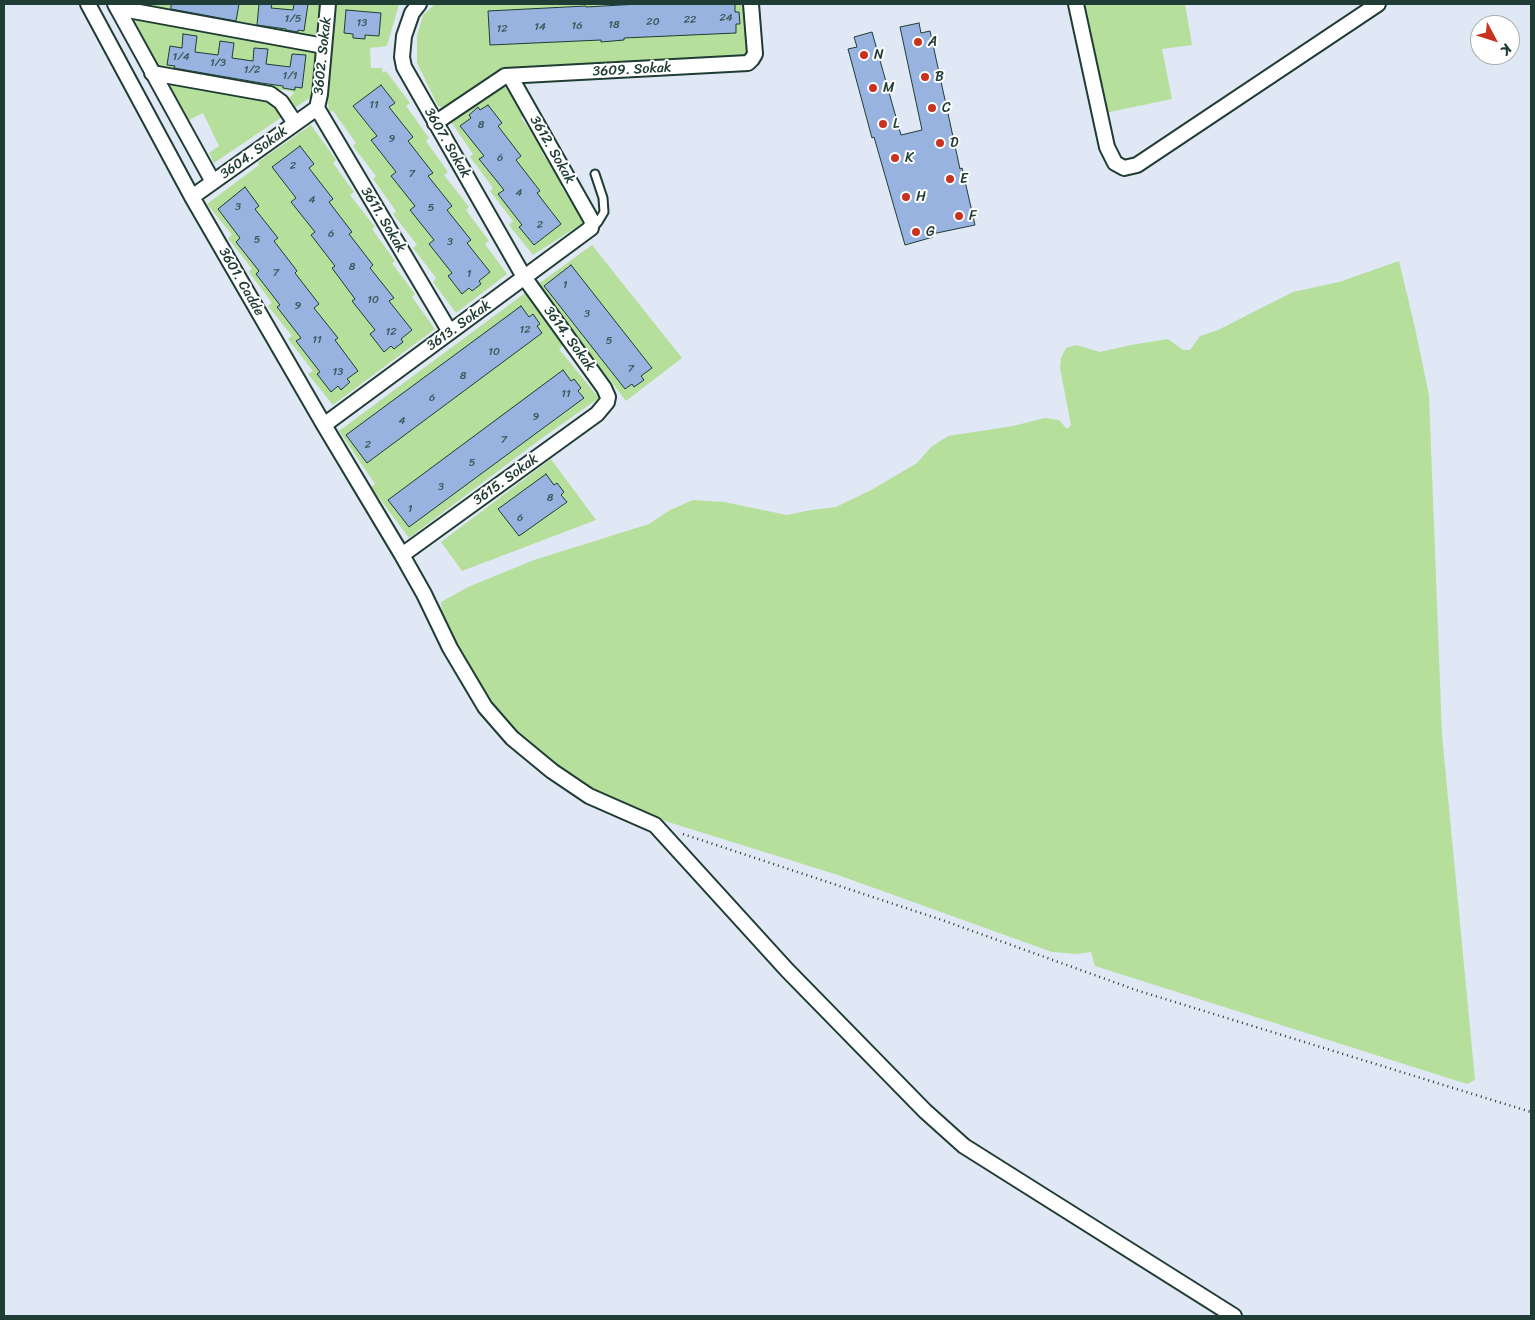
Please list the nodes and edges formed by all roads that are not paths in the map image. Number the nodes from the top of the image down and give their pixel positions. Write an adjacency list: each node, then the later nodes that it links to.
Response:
1 (88, 4): 16 (street, 3601. Cadde)
2 (328, 4): 8 (street, 3602. Sokak)
3 (419, 4): 13 (street, 3607. Sokak)
4 (751, 4): 10 (street, 3609. Sokak)
5 (1076, 4): 6 (street)
6 (1378, 4)
7 (116, 6): 8 (street); 9 (street)
8 (324, 46): 11 (street, 3602. Sokak)
9 (152, 73): 12 (street); 15 (street)
10 (510, 76): 13 (street); 17 (street, 3612. Sokak)
11 (317, 108): 12 (street, 3604. Sokak); 19 (street, 3611. Sokak)
12 (295, 123): 15 (street, 3604. Sokak)
13 (435, 123): 18 (street, 3607. Sokak)
14 (596, 174): 17 (lane)
15 (213, 182): 16 (street, 3604. Sokak)
16 (192, 197): 21 (street, 3601. Cadde)
17 (592, 227): 18 (street, 3613. Sokak)
18 (524, 277): 19 (street, 3613. Sokak); 20 (street, 3614. Sokak)
19 (450, 332): 21 (street, 3613. Sokak)
20 (607, 402): 22 (street, 3615. Sokak)
21 (324, 425): 22 (street, 3601. Cadde)
22 (402, 555): 23 (street, 3601. Cadde)
23 (1234, 1316)

